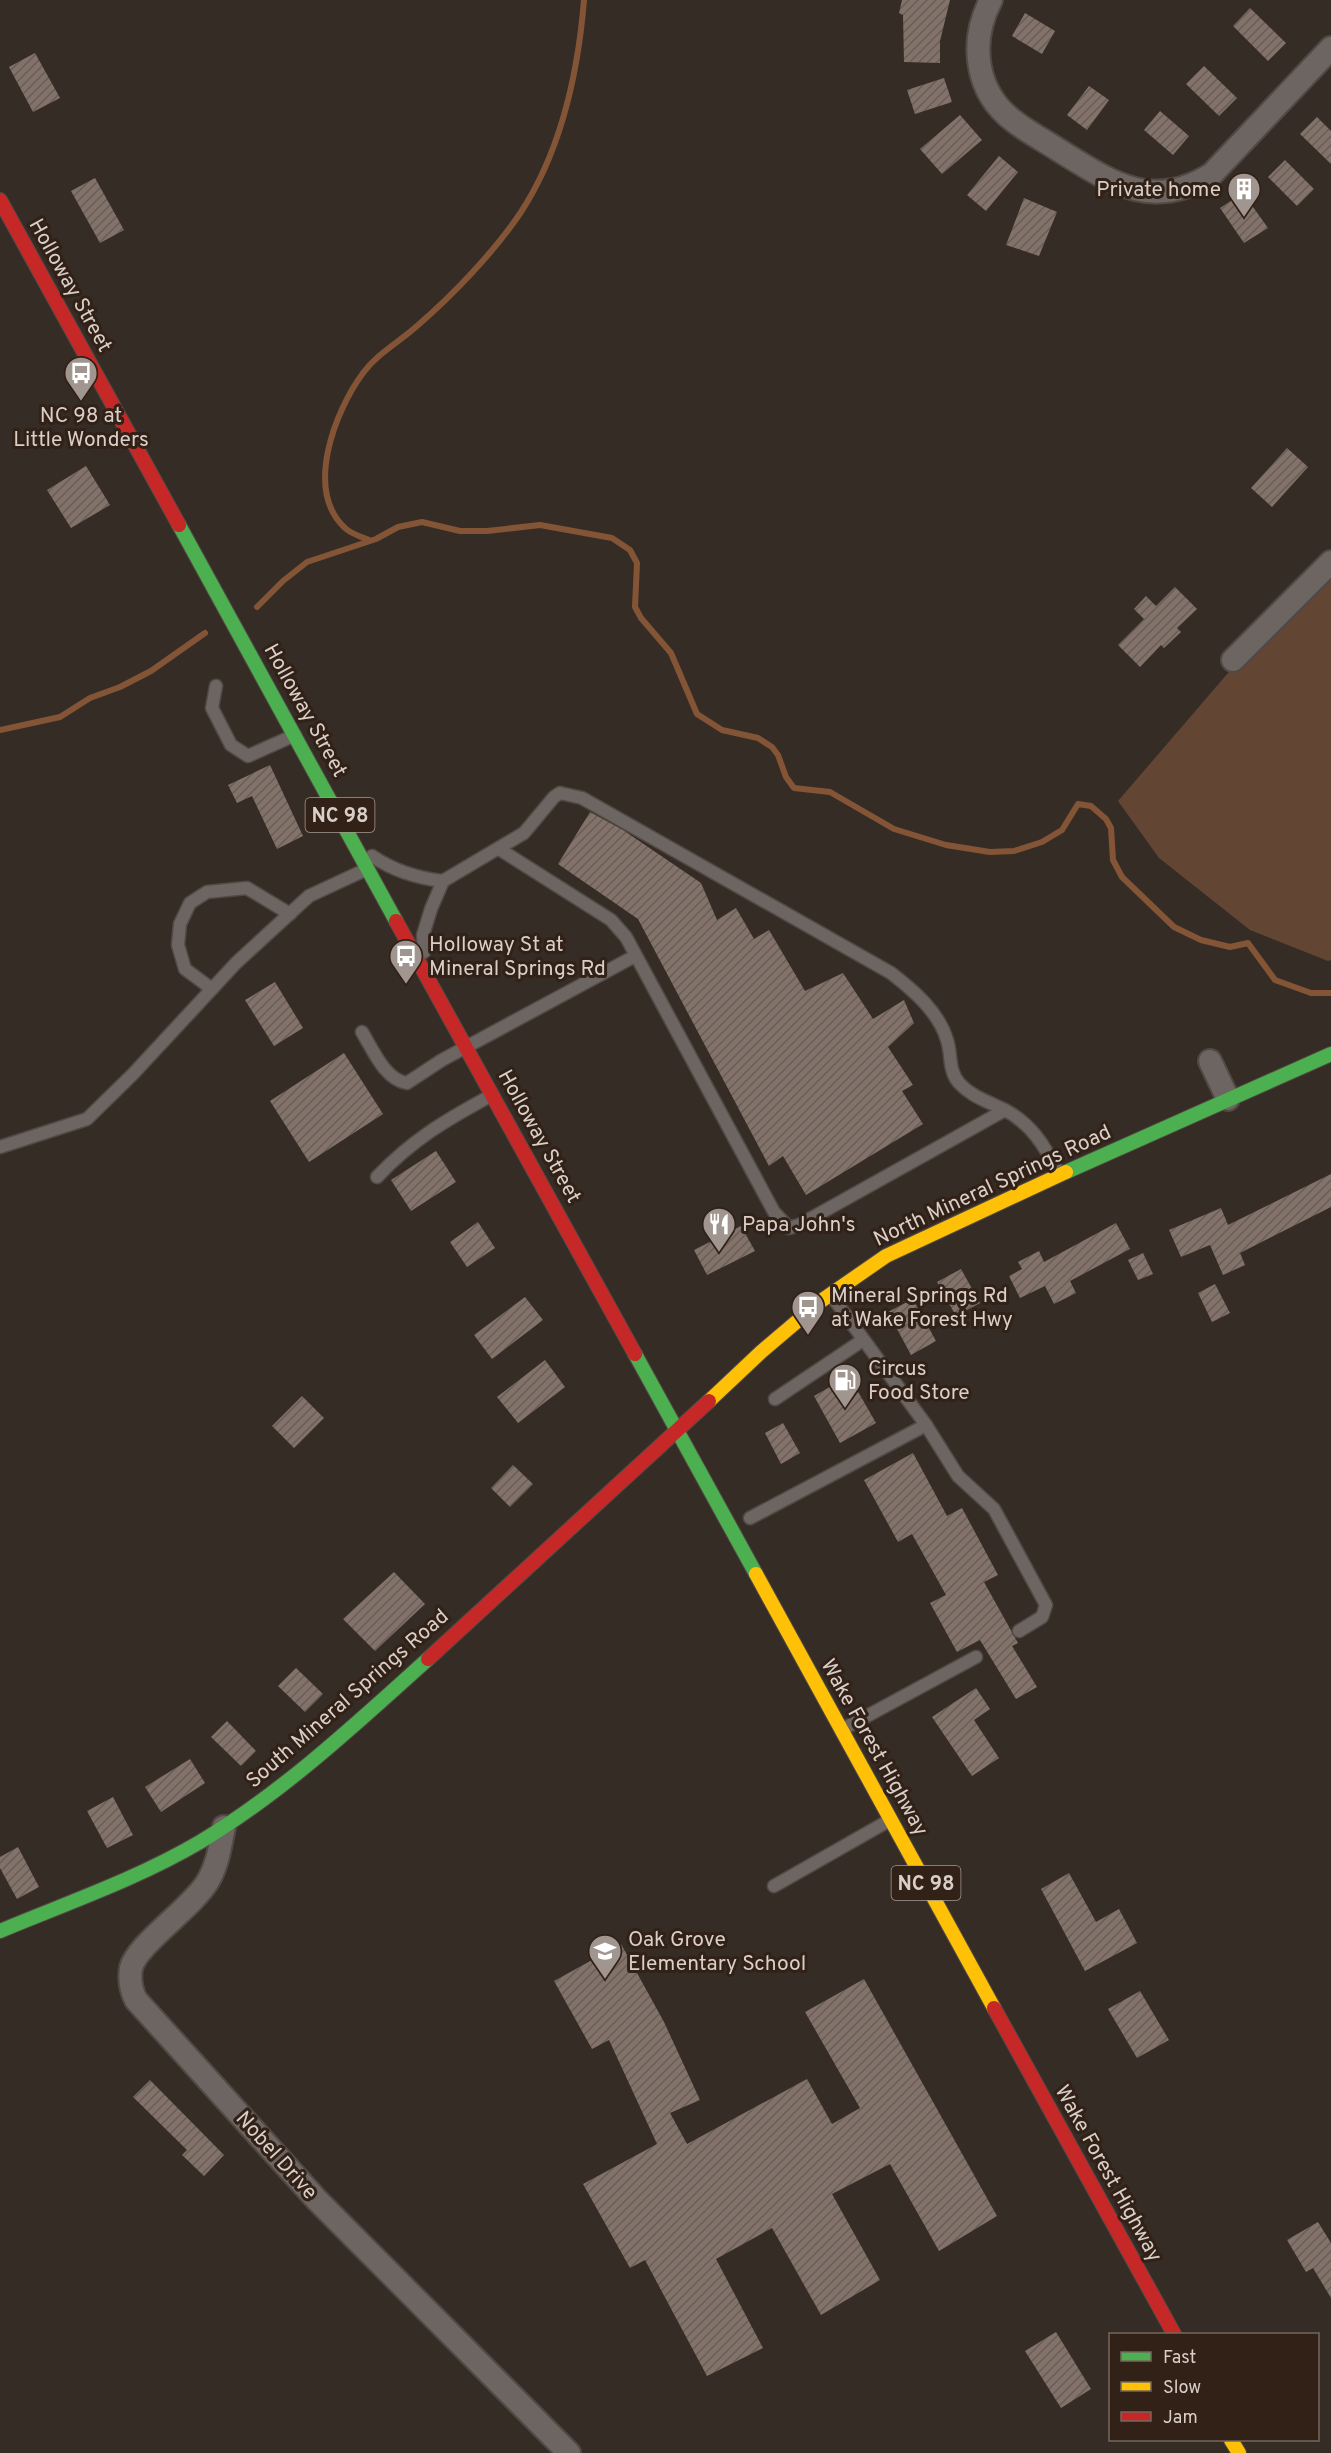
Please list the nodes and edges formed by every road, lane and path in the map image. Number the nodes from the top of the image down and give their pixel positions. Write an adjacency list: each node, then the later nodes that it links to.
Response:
1 (991, 0): 2 (street)
2 (1331, 48)
3 (0, 200): 7 (main road, Holloway Street / NC 98)
4 (1331, 562): 5 (street)
5 (1233, 660)
6 (216, 686): 7 (lane)
7 (296, 735): 8 (main road, Holloway Street / NC 98)
8 (357, 846): 10 (main road, Holloway Street / NC 98); 11 (lane)
9 (499, 849): 11 (lane); 13 (lane); 22 (lane)
10 (369, 868): 12 (lane); 14 (main road, Holloway Street / NC 98)
11 (443, 881): 14 (lane)
12 (290, 914): 15 (lane); 15 (lane)
13 (636, 956): 17 (lane); 22 (lane)
14 (424, 969): 17 (main road, Holloway Street / NC 98)
15 (212, 989): 23 (lane)
16 (362, 1032): 17 (lane)
17 (467, 1047): 20 (main road, Holloway Street / NC 98)
18 (1331, 1054): 21 (main road, North Mineral Springs Road)
19 (1210, 1061): 21 (street)
20 (493, 1094): 25 (lane); 30 (main road, Holloway Street / NC 98)
21 (1228, 1099): 24 (main road, North Mineral Springs Road)
22 (1005, 1110): 24 (lane)
23 (0, 1147)
24 (1059, 1175): 26 (main road, North Mineral Springs Road)
25 (377, 1177)
26 (830, 1294): 27 (lane); 30 (main road, North Mineral Springs Road)
27 (863, 1340): 28 (lane); 29 (lane)
28 (775, 1399)
29 (926, 1425): 31 (lane); 32 (lane)
30 (678, 1431): 34 (main road, Wake Forest Highway / NC 98); 36 (main road, South Mineral Springs Road)
31 (750, 1518)
32 (1019, 1631)
33 (976, 1657): 34 (lane)
34 (842, 1730): 35 (main road, Wake Forest Highway / NC 98)
35 (891, 1820): 37 (lane); 39 (main road, Wake Forest Highway / NC 98)
36 (224, 1827): 38 (main road, South Mineral Springs Road); 40 (street, Nobel Drive)
37 (774, 1886)
38 (0, 1931)
39 (1173, 2333)
40 (569, 2453)

